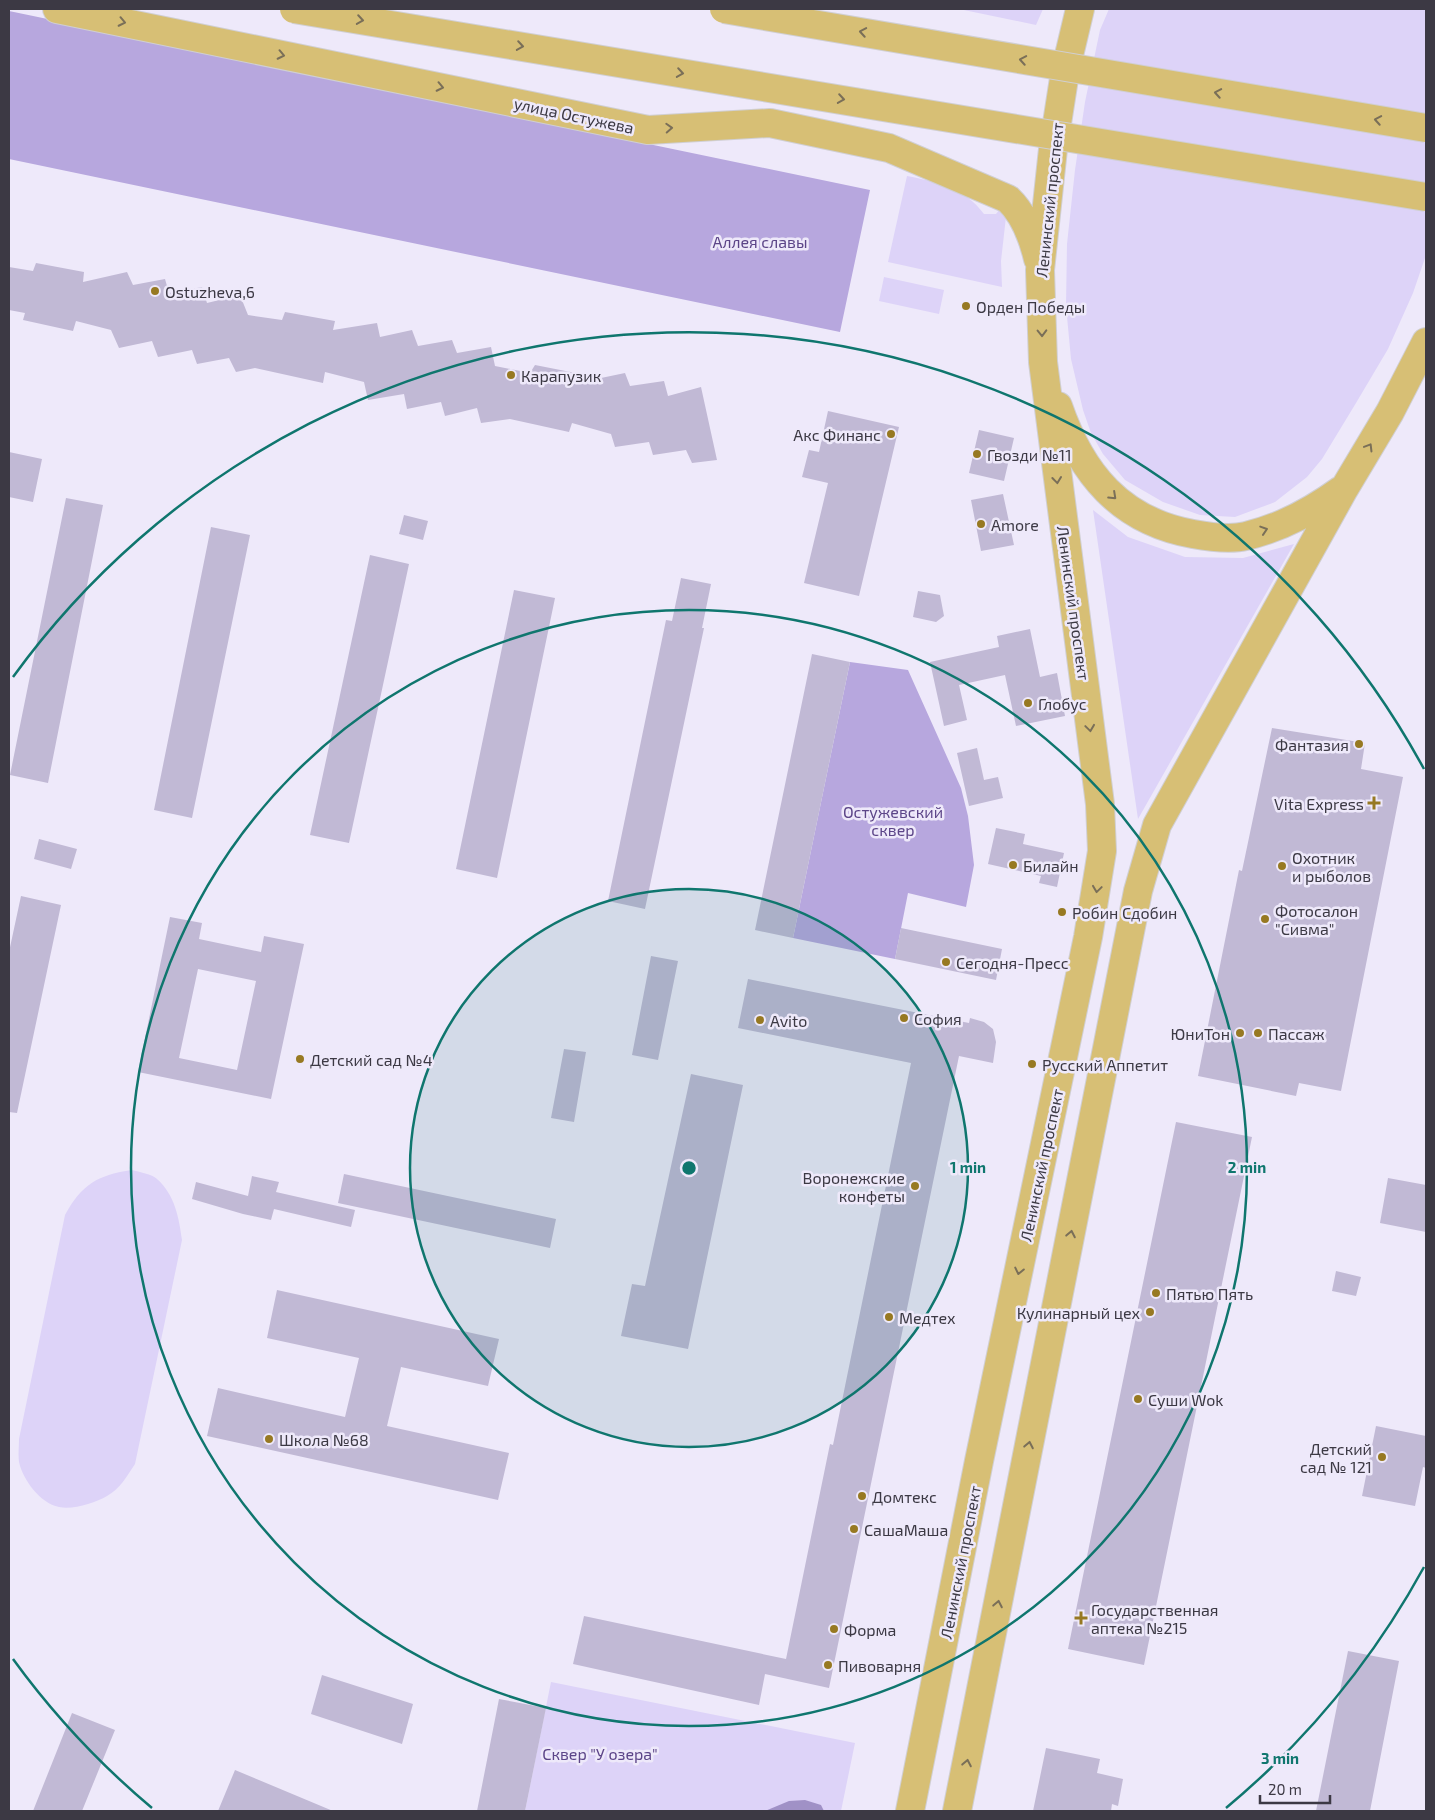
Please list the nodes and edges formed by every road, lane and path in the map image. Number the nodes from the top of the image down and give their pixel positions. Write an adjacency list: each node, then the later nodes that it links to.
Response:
1 (57, 9): 7 (main road, улица Остужева, one-way to 7)
2 (294, 9): 6 (main road, one-way to 6, bridge)
3 (724, 9): 5 (main road, one-way to 3, bridge)
4 (1080, 9): 7 (main road, Ленинский проспект)
5 (1426, 128)
6 (1426, 197)
7 (1040, 270): 9 (main road, Ленинский проспект, one-way to 9)
8 (1426, 342): 10 (main road, one-way to 8)
9 (1042, 362): 10 (main road, one-way to 10); 11 (main road, Ленинский проспект, one-way to 11)
10 (1344, 488): 12 (main road, one-way to 10)
11 (910, 1811)
12 (957, 1811)

